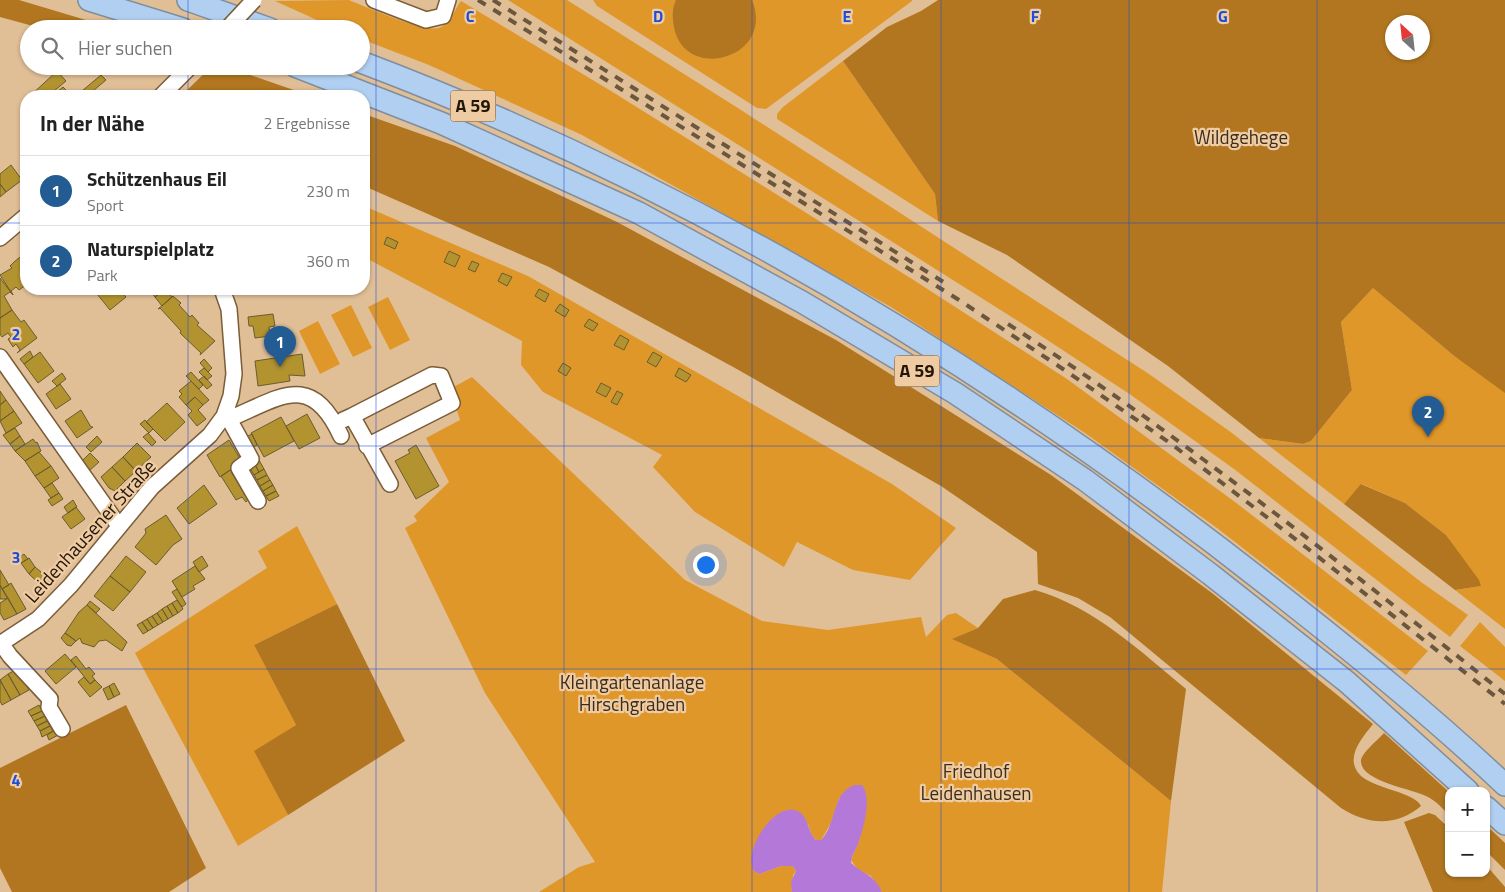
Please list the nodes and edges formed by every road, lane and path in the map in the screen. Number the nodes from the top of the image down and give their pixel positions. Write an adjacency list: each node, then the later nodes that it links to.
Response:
1 (89, 0): 7 (highway)
2 (188, 0): 9 (highway)
3 (224, 0): 10 (highway)
4 (254, 0): 8 (street, bridge)
5 (374, 0): 6 (street)
6 (448, 0)
7 (153, 20)
8 (235, 20)
9 (245, 20)
10 (263, 20)
11 (370, 65): 29 (highway, A 59)
12 (182, 75): 14 (street)
13 (318, 75): 15 (highway, A 59)
14 (167, 90)
15 (356, 90)
16 (370, 95): 30 (highway, A 59)
17 (20, 221): 18 (street)
18 (0, 238)
19 (224, 295): 22 (street, Leidenhausener Straße)
20 (0, 357): 26 (street)
21 (352, 416): 22 (street); 23 (street); 23 (street)
22 (226, 417): 25 (street); 26 (street, Leidenhausener Straße)
23 (367, 446): 24 (street)
24 (390, 484)
25 (258, 501)
26 (119, 526): 27 (street, Leidenhausener Straße)
27 (1, 643): 28 (street)
28 (62, 729)
29 (1505, 785)
30 (1464, 787)
31 (1490, 811): 32 (highway)
32 (1505, 824)

